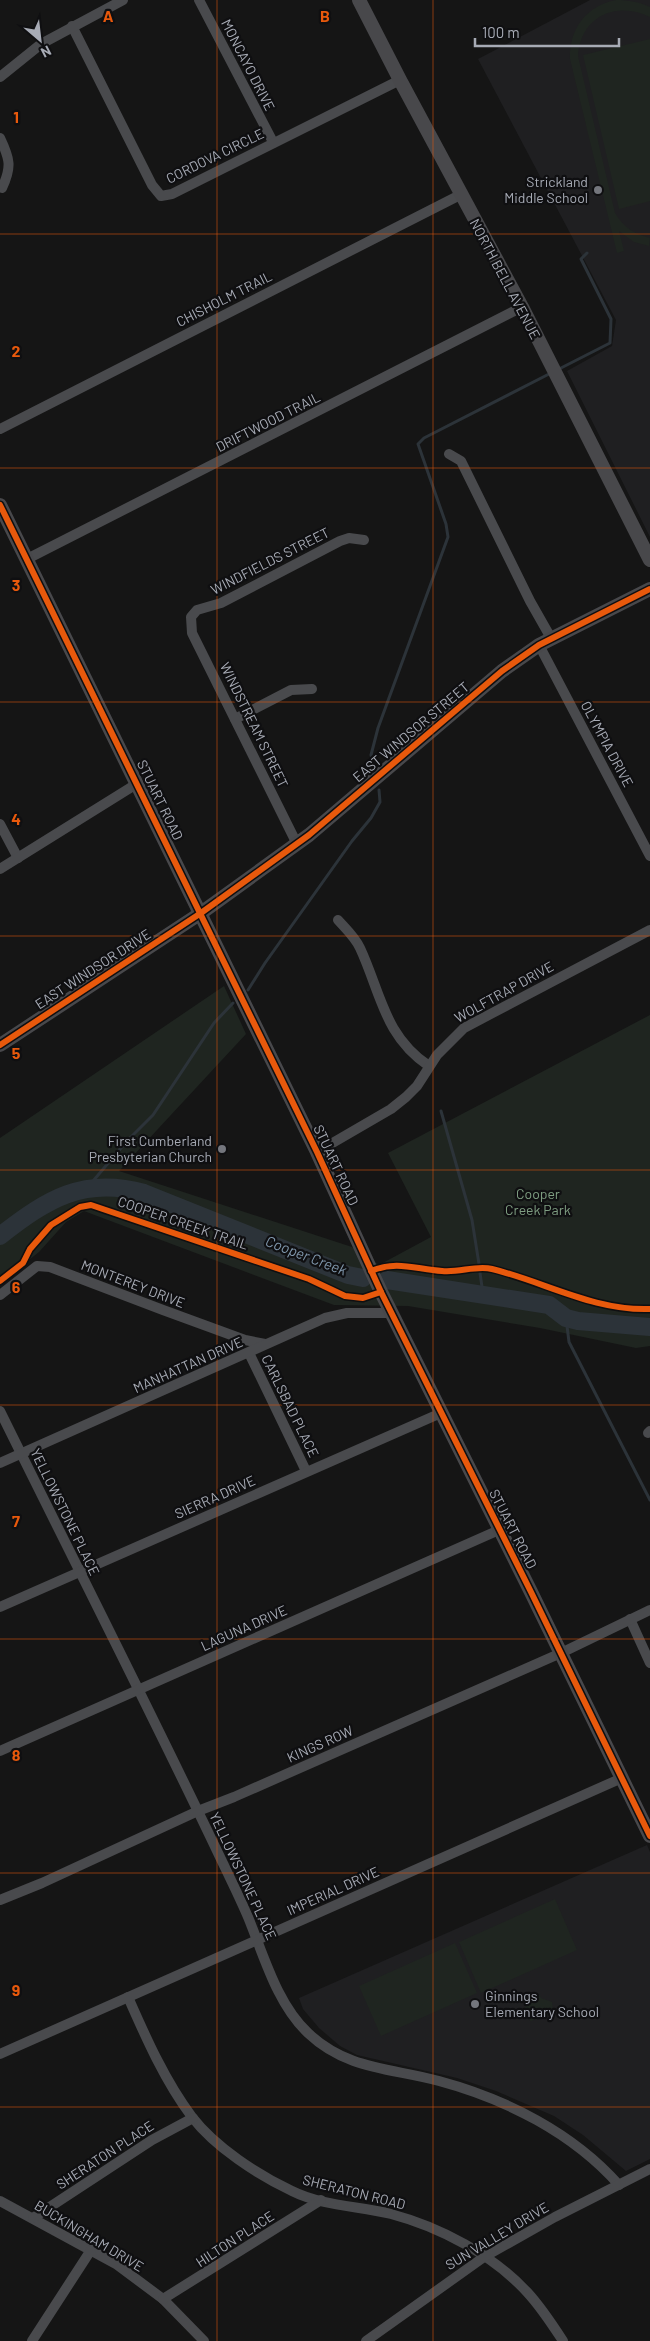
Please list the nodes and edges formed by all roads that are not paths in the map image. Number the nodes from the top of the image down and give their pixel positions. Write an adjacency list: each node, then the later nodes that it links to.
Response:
1 (123, 0): 4 (street)
2 (200, 0): 8 (street, MONCAYO DRIVE)
3 (359, 0): 6 (street, NORTH BELL AVENUE)
4 (72, 26): 5 (street); 8 (street, CORDOVA CIRCLE)
5 (0, 77)
6 (400, 80): 8 (street, CORDOVA CIRCLE); 10 (street, NORTH BELL AVENUE)
7 (0, 138): 9 (street)
8 (273, 142)
9 (2, 188)
10 (460, 194): 11 (street, NORTH BELL AVENUE); 12 (street, CHISHOLM TRAIL)
11 (522, 308): 16 (street, DRIFTWOOD TRAIL); 17 (street, NORTH BELL AVENUE)
12 (0, 429)
13 (449, 454): 20 (street, OLYMPIA DRIVE)
14 (0, 505): 16 (street, STUART ROAD)
15 (364, 540): 19 (street, WINDFIELDS STREET)
16 (27, 559): 23 (street, STUART ROAD)
17 (650, 560)
18 (650, 589): 20 (street, EAST WINDSOR STREET)
19 (191, 617): 22 (street, WINDSTREAM STREET)
20 (545, 642): 25 (street, EAST WINDSOR STREET); 26 (street, OLYMPIA DRIVE)
21 (312, 689): 22 (street)
22 (235, 719): 25 (street, WINDSTREAM STREET)
23 (138, 783): 27 (street); 29 (street, STUART ROAD)
24 (0, 824): 27 (street)
25 (297, 844): 29 (street, EAST WINDSOR STREET)
26 (650, 856)
27 (18, 858): 28 (street)
28 (0, 869)
29 (201, 913): 32 (street, EAST WINDSOR DRIVE); 34 (street, STUART ROAD)
30 (338, 920): 33 (street)
31 (650, 930): 33 (street, WOLFTRAP DRIVE)
32 (0, 1045)
33 (428, 1066): 34 (street, WOLFTRAP DRIVE)
34 (317, 1152): 36 (street, STUART ROAD)
35 (0, 1295): 37 (street, MONTEREY DRIVE)
36 (391, 1313): 37 (street, MANHATTAN DRIVE); 40 (street, STUART ROAD)
37 (265, 1344): 38 (street, MANHATTAN DRIVE)
38 (249, 1352): 41 (street, MANHATTAN DRIVE); 43 (street, CARLSBAD PLACE)
39 (0, 1411): 41 (street, YELLOWSTONE PLACE)
40 (441, 1412): 43 (street, SIERRA DRIVE); 44 (street, STUART ROAD)
41 (21, 1454): 42 (street, MANHATTAN DRIVE); 45 (street, YELLOWSTONE PLACE)
42 (0, 1463)
43 (306, 1471): 45 (street, SIERRA DRIVE)
44 (499, 1530): 49 (street, STUART ROAD); 51 (street, LAGUNA DRIVE)
45 (79, 1572): 46 (street, SIERRA DRIVE); 51 (street, YELLOWSTONE PLACE)
46 (0, 1607)
47 (650, 1610): 48 (street, KINGS ROW)
48 (630, 1619): 49 (street, KINGS ROW); 50 (street)
49 (560, 1653): 53 (street, STUART ROAD); 54 (street, KINGS ROW)
50 (650, 1662)
51 (137, 1689): 52 (street, LAGUNA DRIVE); 54 (street, YELLOWSTONE PLACE)
52 (0, 1751)
53 (622, 1778): 55 (street, STUART ROAD); 57 (street, IMPERIAL DRIVE)
54 (198, 1811): 56 (street, KINGS ROW); 57 (street, YELLOWSTONE PLACE)
55 (650, 1836)
56 (0, 1900)
57 (257, 1941): 58 (street, IMPERIAL DRIVE); 62 (street, YELLOWSTONE PLACE)
58 (128, 1997): 59 (street, IMPERIAL DRIVE); 60 (street, SHERATON ROAD)
59 (0, 2054)
60 (193, 2118): 63 (street, SHERATON ROAD); 65 (street, SHERATON PLACE)
61 (650, 2169): 62 (street, SUN VALLEY DRIVE)
62 (619, 2185): 67 (street, SUN VALLEY DRIVE)
63 (321, 2200): 67 (street, SHERATON ROAD); 68 (street, HILTON PLACE)
64 (0, 2201): 65 (street, BUCKINGHAM DRIVE)
65 (33, 2218): 66 (street, BUCKINGHAM DRIVE)
66 (92, 2250): 68 (street, BUCKINGHAM DRIVE); 70 (street)
67 (484, 2257): 69 (street, SUN VALLEY DRIVE); 73 (street, SHERATON ROAD)
68 (163, 2299): 71 (street, BUCKINGHAM DRIVE)
69 (380, 2338): 72 (street, SUN VALLEY DRIVE)
70 (32, 2341)
71 (204, 2341)
72 (366, 2341)
73 (563, 2341)

